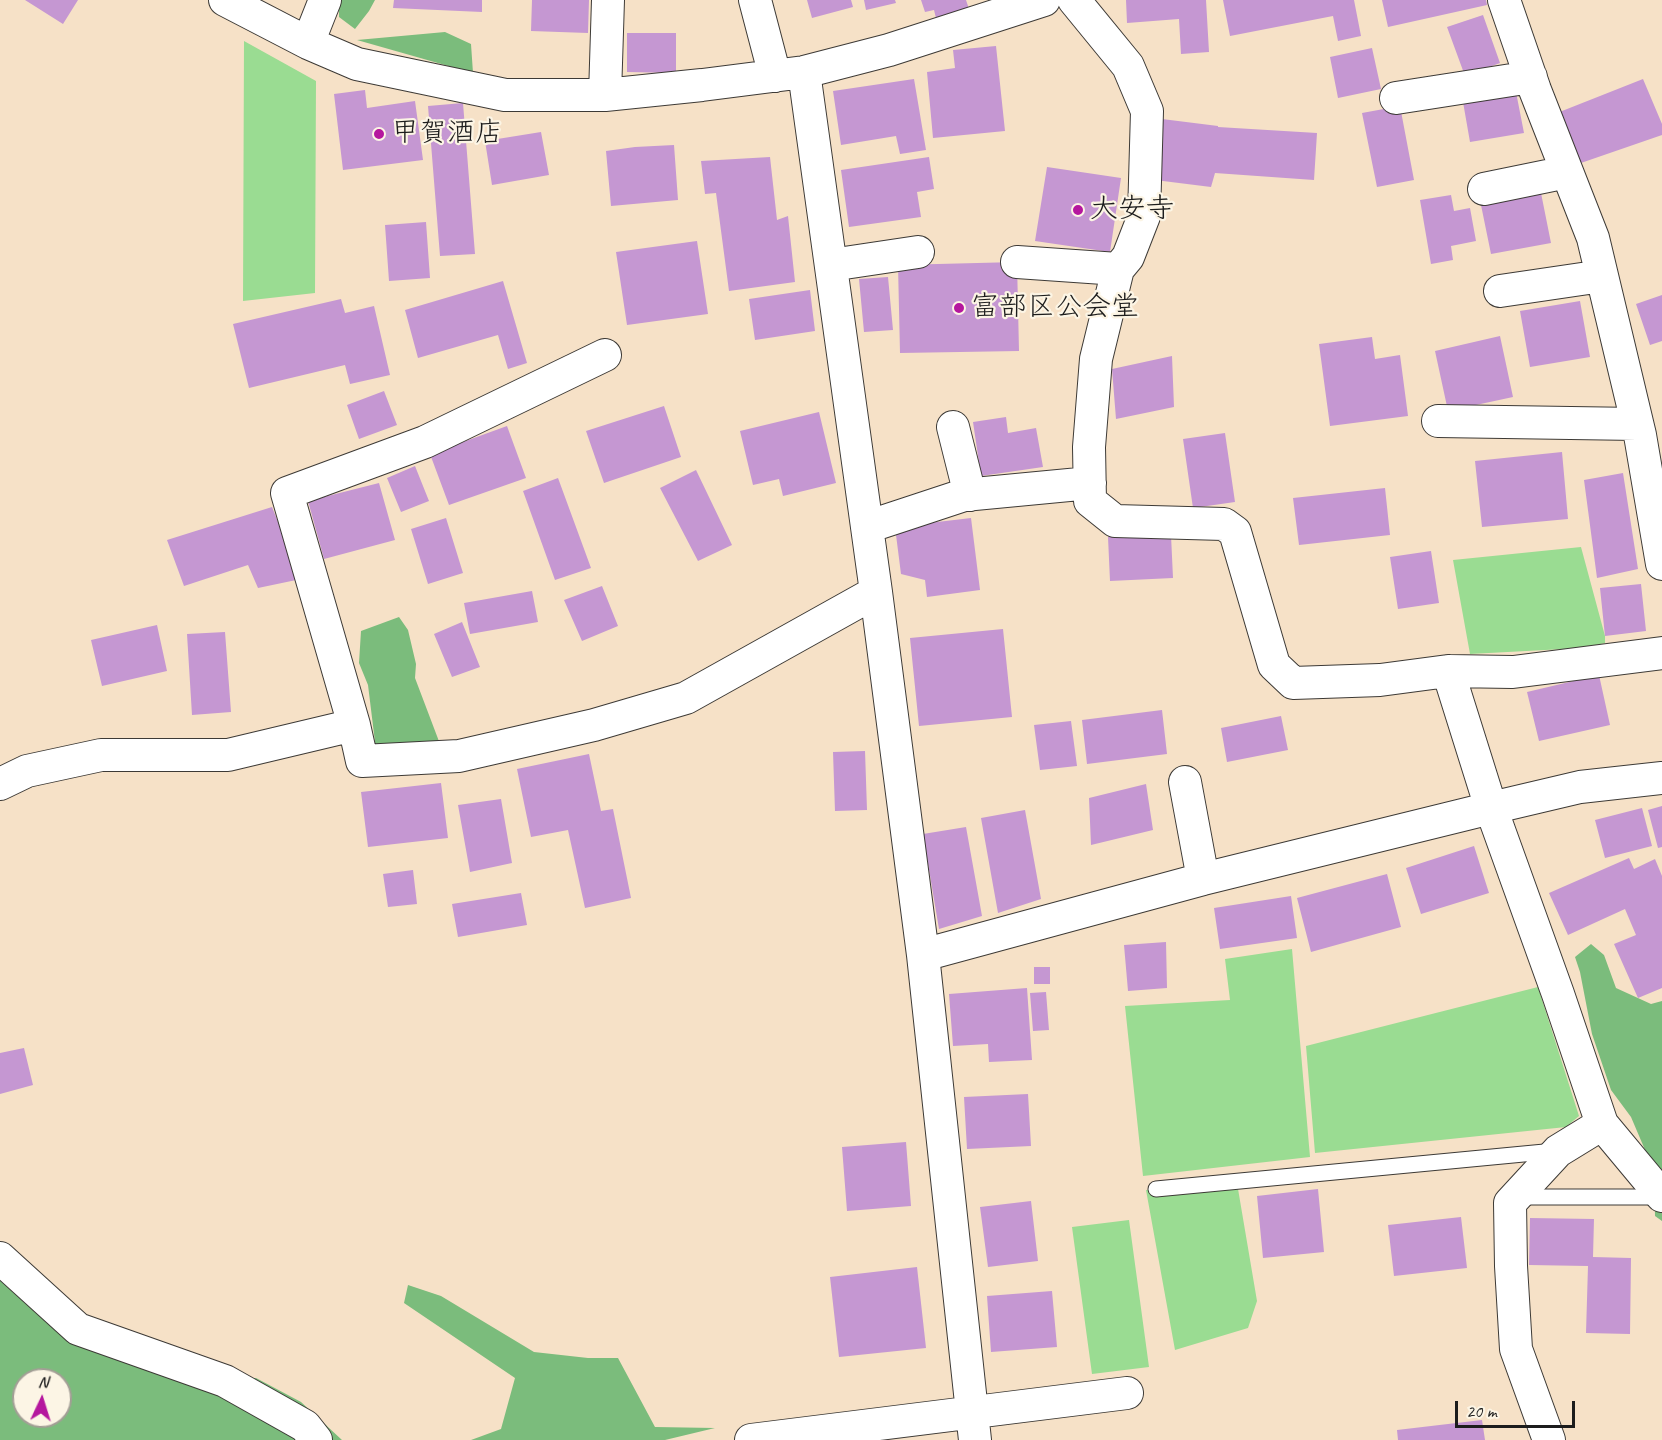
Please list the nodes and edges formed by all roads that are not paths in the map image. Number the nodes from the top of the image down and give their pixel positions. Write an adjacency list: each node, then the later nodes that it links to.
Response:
1 (225, 0): 8 (street)
2 (325, 0): 8 (street)
3 (608, 0): 11 (street)
4 (755, 0): 9 (street)
5 (1044, 0): 9 (street)
6 (1074, 0): 18 (street)
7 (1504, 0): 10 (street)
8 (308, 43): 11 (street)
9 (790, 74): 11 (street); 17 (street)
10 (1531, 77): 12 (street); 13 (street)
11 (605, 95)
12 (1396, 98)
13 (1567, 172): 14 (street); 19 (street)
14 (1484, 189)
15 (918, 252): 17 (street)
16 (1017, 262): 18 (street)
17 (831, 265): 28 (street)
18 (1118, 269): 26 (street)
19 (1602, 276): 20 (street); 23 (street)
20 (1500, 291)
21 (605, 355): 33 (street)
22 (1438, 421): 23 (street)
23 (1637, 424): 25 (street)
24 (953, 427): 27 (street)
25 (1654, 466): 29 (street)
26 (1090, 483): 27 (street); 32 (street)
27 (970, 495): 28 (street)
28 (867, 527): 30 (street)
29 (1662, 564)
30 (876, 592): 33 (street); 39 (street)
31 (1662, 653): 32 (street)
32 (1448, 671): 37 (street)
33 (354, 725): 36 (street)
34 (1662, 778): 37 (street)
35 (1185, 782): 38 (street)
36 (0, 784)
37 (1491, 808): 38 (street); 40 (street)
38 (1203, 879): 39 (street)
39 (923, 955): 47 (street)
40 (1602, 1124): 41 (street); 44 (street)
41 (1558, 1151): 42 (lane); 43 (street)
42 (1156, 1189)
43 (1515, 1197): 44 (lane); 50 (street)
44 (1662, 1197)
45 (0, 1258): 48 (street)
46 (1127, 1394): 47 (street)
47 (974, 1427): 49 (street)
48 (316, 1440)
49 (751, 1440)
50 (1549, 1440)

